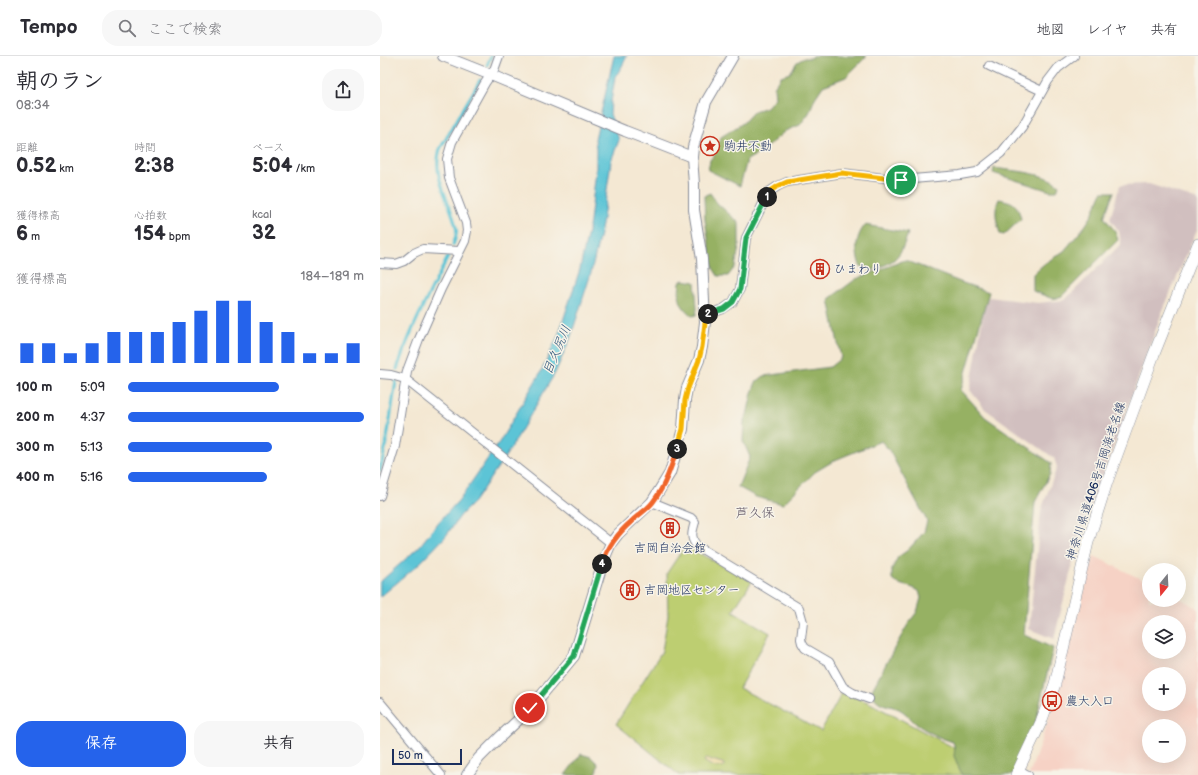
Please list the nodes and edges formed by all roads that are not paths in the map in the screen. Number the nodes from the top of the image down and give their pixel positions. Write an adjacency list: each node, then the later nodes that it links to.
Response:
1 (443, 56): 6 (street)
2 (499, 56): 6 (street)
3 (733, 56): 8 (street)
4 (1074, 56): 7 (street)
5 (989, 66): 7 (street)
6 (491, 75): 8 (street); 10 (street)
7 (1042, 91): 12 (street)
8 (692, 157): 12 (street)
9 (1198, 244): 20 (main road, 神奈川県道406号吉岡海老名線)
10 (459, 252): 11 (street); 14 (street)
11 (380, 263)
12 (706, 315): 16 (street)
13 (380, 374): 14 (street)
14 (405, 379): 15 (street); 17 (street)
15 (380, 496)
16 (652, 502): 17 (street); 18 (street)
17 (611, 543): 22 (street)
18 (869, 699)
19 (380, 702): 21 (street)
20 (1021, 773)
21 (441, 775)
22 (467, 775)

